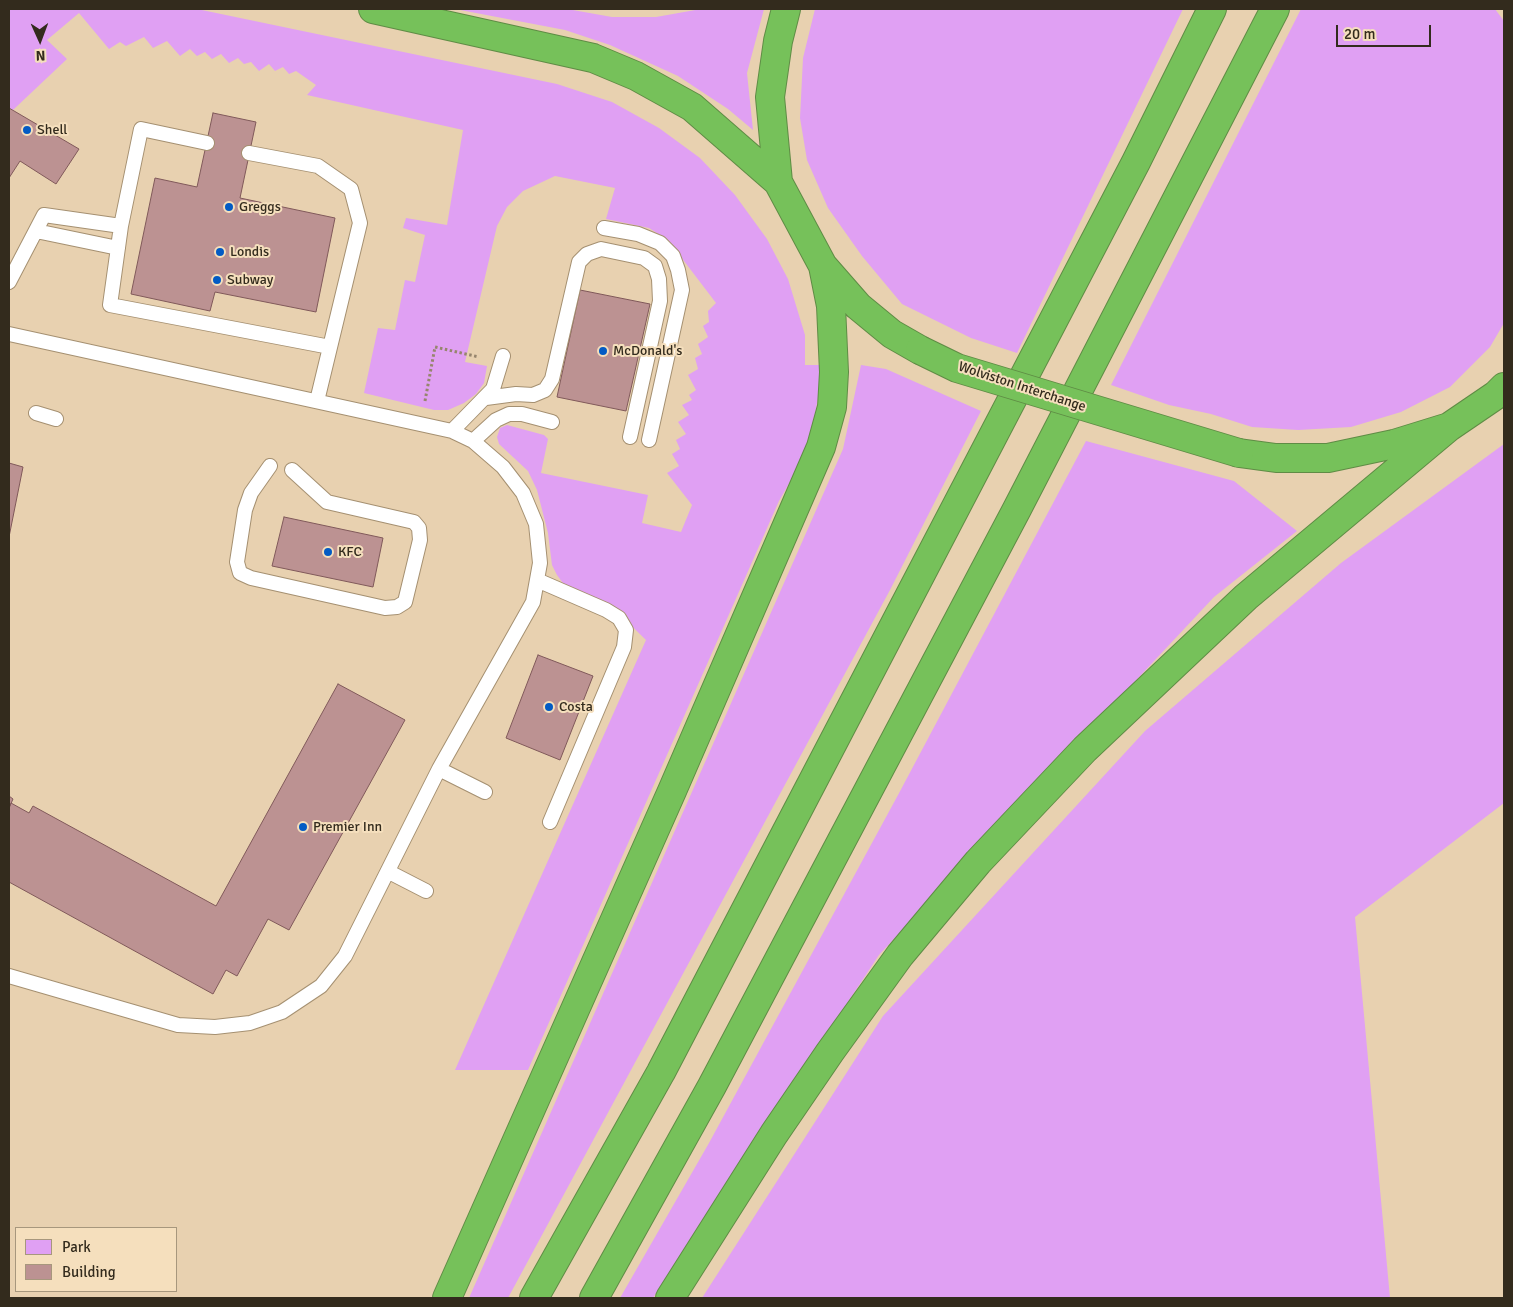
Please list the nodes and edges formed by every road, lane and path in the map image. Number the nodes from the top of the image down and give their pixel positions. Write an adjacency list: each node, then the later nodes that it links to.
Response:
1 (373, 9): 7 (highway)
2 (786, 9): 7 (highway, Wolviston Interchange)
3 (1212, 9): 39 (highway)
4 (1275, 9): 40 (highway)
5 (206, 143): 8 (lane)
6 (249, 153): 15 (lane)
7 (778, 182): 12 (highway, Wolviston Interchange)
8 (120, 226): 10 (lane); 11 (lane)
9 (604, 228): 27 (lane)
10 (36, 231): 11 (lane); 13 (lane)
11 (118, 248): 15 (lane)
12 (823, 266): 24 (highway, Wolviston Interchange, bridge); 38 (highway)
13 (9, 282)
14 (9, 334): 19 (lane)
15 (330, 347): 19 (lane)
16 (502, 359): 18 (lane); 23 (path)
17 (1504, 387): 24 (highway, Wolviston Interchange)
18 (486, 398): 25 (lane); 26 (lane)
19 (317, 401): 23 (lane)
20 (36, 414): 21 (lane)
21 (56, 419)
22 (552, 422): 28 (lane)
23 (421, 423): 25 (lane)
24 (1449, 426): 41 (highway)
25 (452, 431): 28 (lane)
26 (630, 437)
27 (649, 440)
28 (472, 441): 31 (lane)
29 (270, 466): 30 (lane)
30 (292, 470)
31 (537, 580): 32 (lane); 34 (lane)
32 (439, 769): 33 (lane); 35 (lane)
33 (485, 792)
34 (550, 822)
35 (389, 872): 36 (lane); 37 (lane)
36 (426, 891)
37 (9, 976)
38 (446, 1298)
39 (534, 1298)
40 (594, 1298)
41 (670, 1298)

